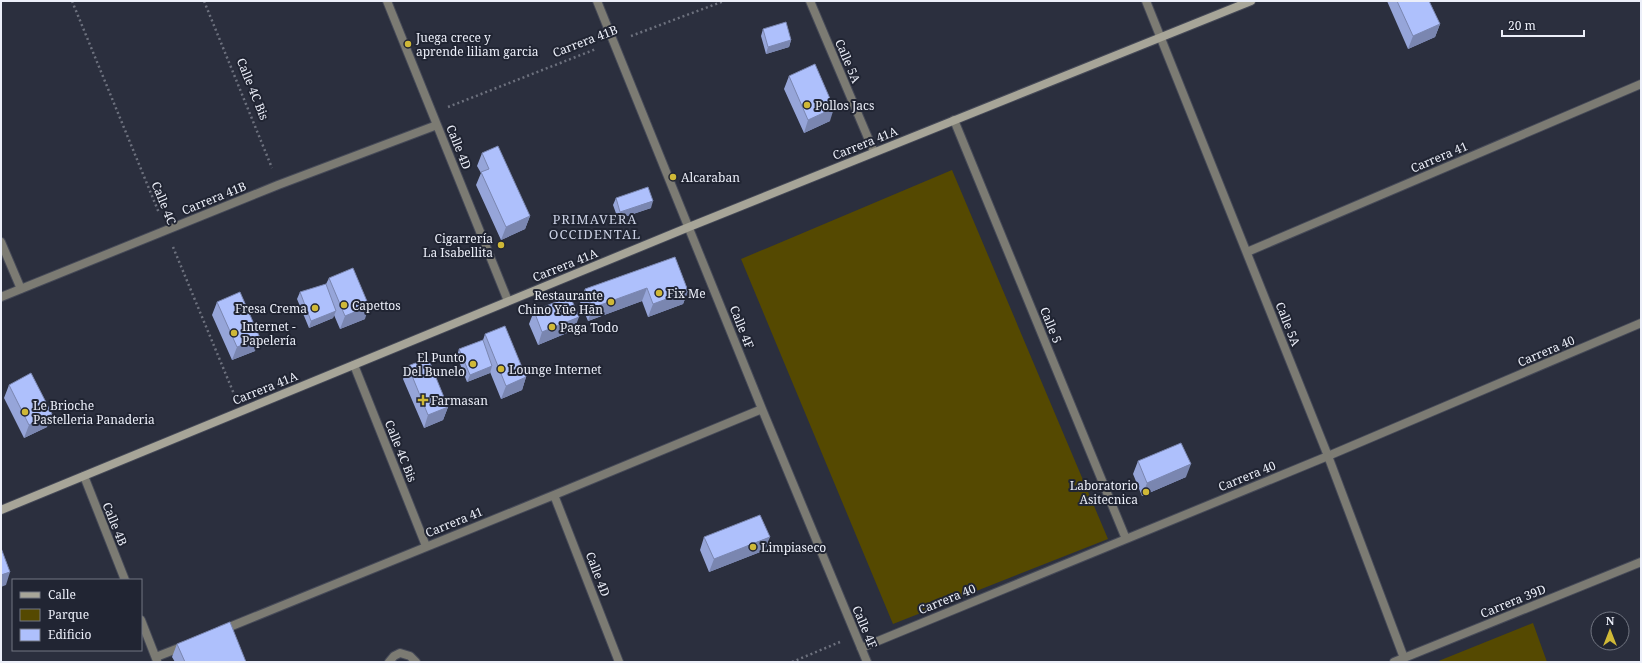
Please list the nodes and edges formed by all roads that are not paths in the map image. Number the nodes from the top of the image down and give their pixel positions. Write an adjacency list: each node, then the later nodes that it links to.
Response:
1 (387, 1): 9 (street, Calle 4D)
2 (597, 1): 11 (street, Calle 4F)
3 (810, 1): 10 (street, Calle 5A)
4 (1146, 1): 6 (street, Calle 5A)
5 (1251, 1): 6 (street, Carrera 41A)
6 (1160, 38): 8 (street, Carrera 41A); 13 (street, Calle 5A)
7 (1641, 84): 13 (street, Carrera 41)
8 (954, 120): 10 (street, Carrera 41A); 24 (street, Calle 5)
9 (437, 125): 14 (street, Carrera 41B); 16 (street, Calle 4D)
10 (874, 152): 11 (street, Carrera 41A)
11 (689, 227): 16 (street, Carrera 41A); 19 (street, Calle 4F)
12 (1, 242): 14 (street)
13 (1247, 252): 20 (street, Calle 5A)
14 (21, 289): 15 (street, Carrera 41B)
15 (1, 297)
16 (508, 301): 18 (street, Carrera 41A)
17 (1641, 323): 20 (street, Carrera 40)
18 (354, 365): 21 (street, Carrera 41A); 25 (street, Calle 4C Bis)
19 (762, 408): 22 (street, Carrera 41); 31 (street, Calle 4F)
20 (1328, 456): 24 (street, Carrera 40); 32 (street, Calle 5A)
21 (84, 476): 23 (street, Carrera 41A); 27 (street, Calle 4B)
22 (554, 495): 25 (street, Carrera 41); 36 (street, Calle 4D)
23 (1, 510)
24 (1126, 539): 31 (street, Carrera 40)
25 (426, 546): 29 (street, Carrera 41)
26 (1641, 562): 32 (street, Carrera 39D)
27 (125, 579)
28 (142, 622): 33 (street)
29 (214, 633)
30 (192, 642): 33 (street)
31 (861, 648): 37 (street, Calle 4F)
32 (1404, 658): 38 (street, Carrera 39D)
33 (157, 660)
34 (390, 662): 35 (street)
35 (416, 662)
36 (619, 662)
37 (867, 662)
38 (1394, 662)

